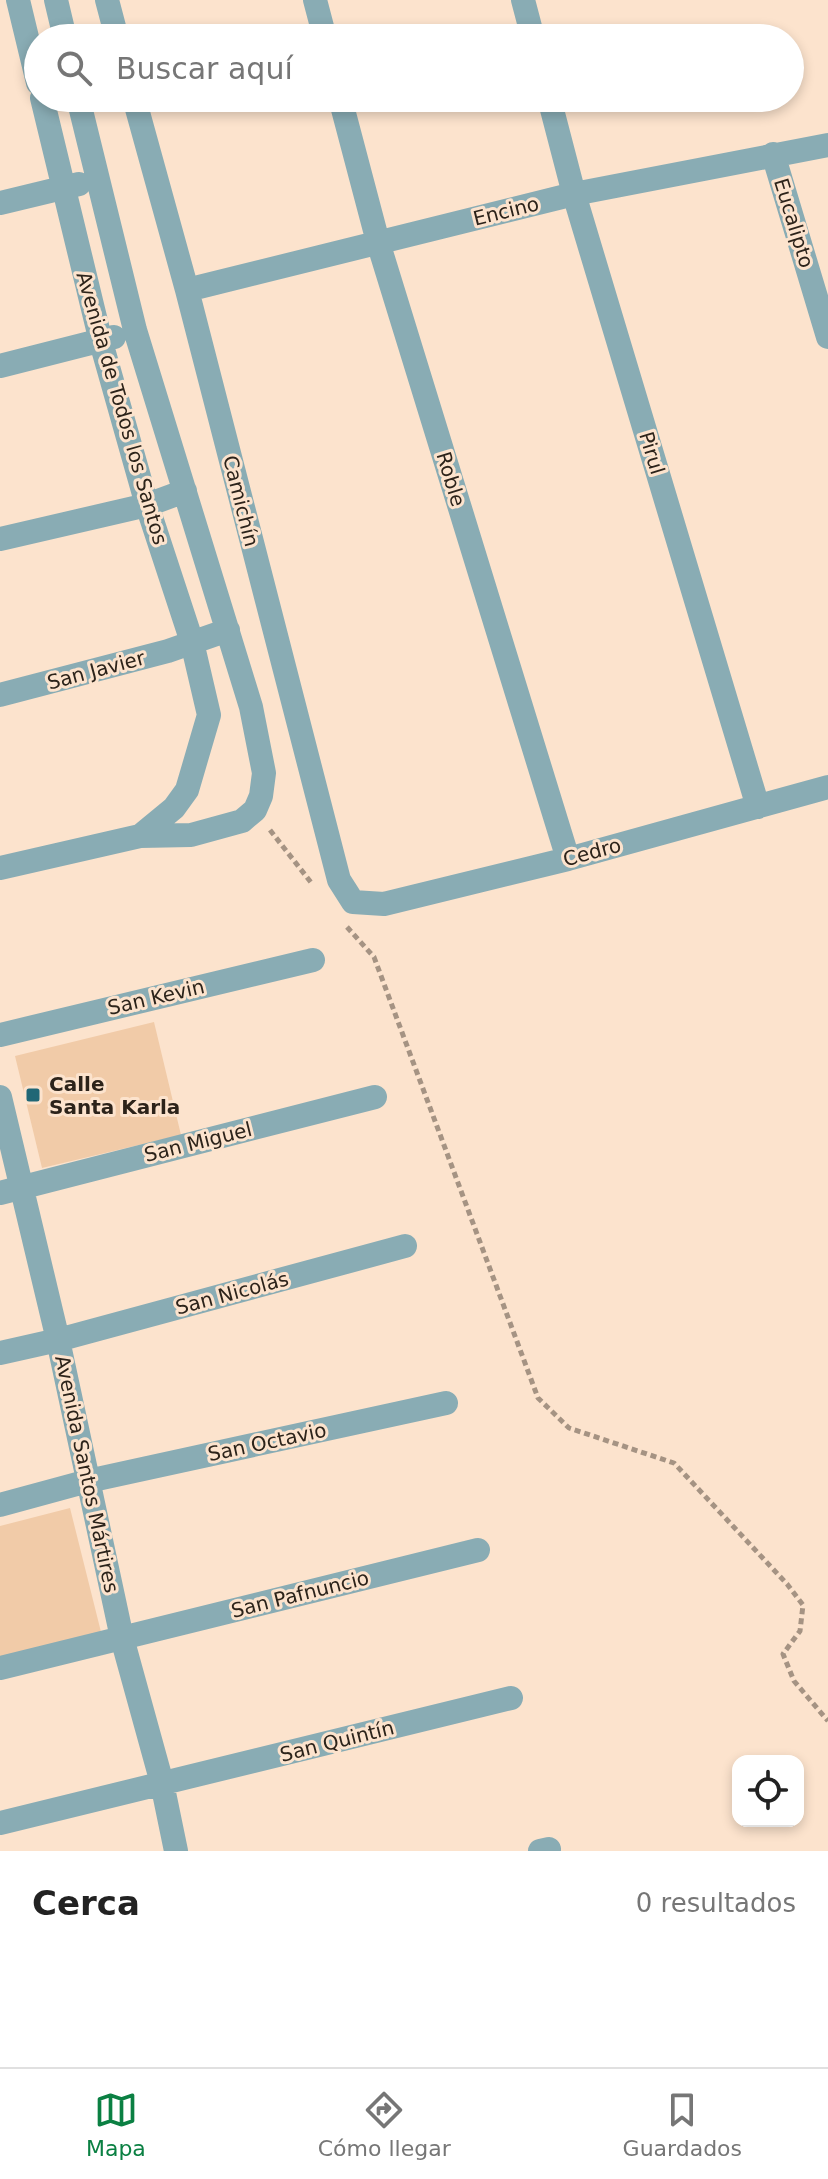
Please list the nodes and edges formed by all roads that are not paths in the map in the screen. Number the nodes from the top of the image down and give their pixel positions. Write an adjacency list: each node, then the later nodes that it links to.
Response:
1 (18, 0): 10 (street)
2 (56, 0): 6 (street)
3 (107, 0): 7 (street)
4 (315, 0): 8 (street)
5 (523, 0): 9 (street)
6 (62, 24)
7 (113, 24)
8 (321, 24)
9 (529, 24)
10 (24, 25)
11 (45, 112): 19 (street, Avenida de Todos los Santos)
12 (81, 112): 18 (street, Avenida de Todos los Santos)
13 (138, 112): 23 (street, Camichín)
14 (344, 112): 22 (street, Roble)
15 (553, 112): 20 (street, Pirul)
16 (828, 145): 17 (street, Encino)
17 (773, 154): 20 (street, Encino); 25 (street, Eucalipto)
18 (97, 178): 19 (street); 24 (street, Avenida de Todos los Santos)
19 (63, 189): 21 (street); 26 (street, Avenida de Todos los Santos)
20 (574, 194): 22 (street, Encino); 37 (street, Pirul)
21 (0, 203)
22 (378, 242): 23 (street, Encino); 39 (street, Roble)
23 (187, 290): 41 (street, Camichín)
24 (135, 330): 26 (street); 28 (street, Avenida de Todos los Santos)
25 (828, 337)
26 (101, 342): 27 (street); 29 (street, Avenida de Todos los Santos)
27 (0, 366)
28 (185, 491): 29 (street); 31 (street, Avenida de Todos los Santos)
29 (147, 505): 30 (street); 32 (street, Avenida de Todos los Santos)
30 (0, 539)
31 (228, 630): 32 (street, San Javier); 34 (street, Avenida de Todos los Santos)
32 (192, 642): 33 (street, San Javier); 35 (street, Avenida de Todos los Santos)
33 (0, 695)
34 (251, 707): 35 (street); 38 (street, Avenida de Todos los Santos)
35 (209, 715): 38 (street)
36 (828, 787): 37 (street, Cedro)
37 (758, 807): 39 (street, Cedro)
38 (140, 836): 40 (street)
39 (568, 859): 41 (street, Cedro)
40 (0, 868)
41 (346, 910)
42 (313, 960): 43 (street, San Kevin)
43 (0, 1035)
44 (0, 1097): 46 (street, Avenida Santos Mártires)
45 (375, 1097): 46 (street, San Miguel)
46 (10, 1191): 48 (street, Avenida Santos Mártires)
47 (405, 1246): 48 (street, San Nicolás)
48 (58, 1340): 49 (street, San Nicolás); 51 (street, Avenida Santos Mártires)
49 (0, 1353)
50 (446, 1403): 51 (street, San Octavio)
51 (88, 1481): 52 (street, San Octavio); 54 (street, Avenida Santos Mártires)
52 (0, 1505)
53 (478, 1550): 54 (street, San Pafnuncio)
54 (122, 1638): 55 (street, San Pafnuncio); 57 (street, Avenida Santos Mártires)
55 (0, 1668)
56 (511, 1698): 57 (street, San Quintín)
57 (162, 1783): 58 (street, San Quintín); 59 (street, Avenida Santos Mártires)
58 (0, 1823)
59 (176, 1851)

